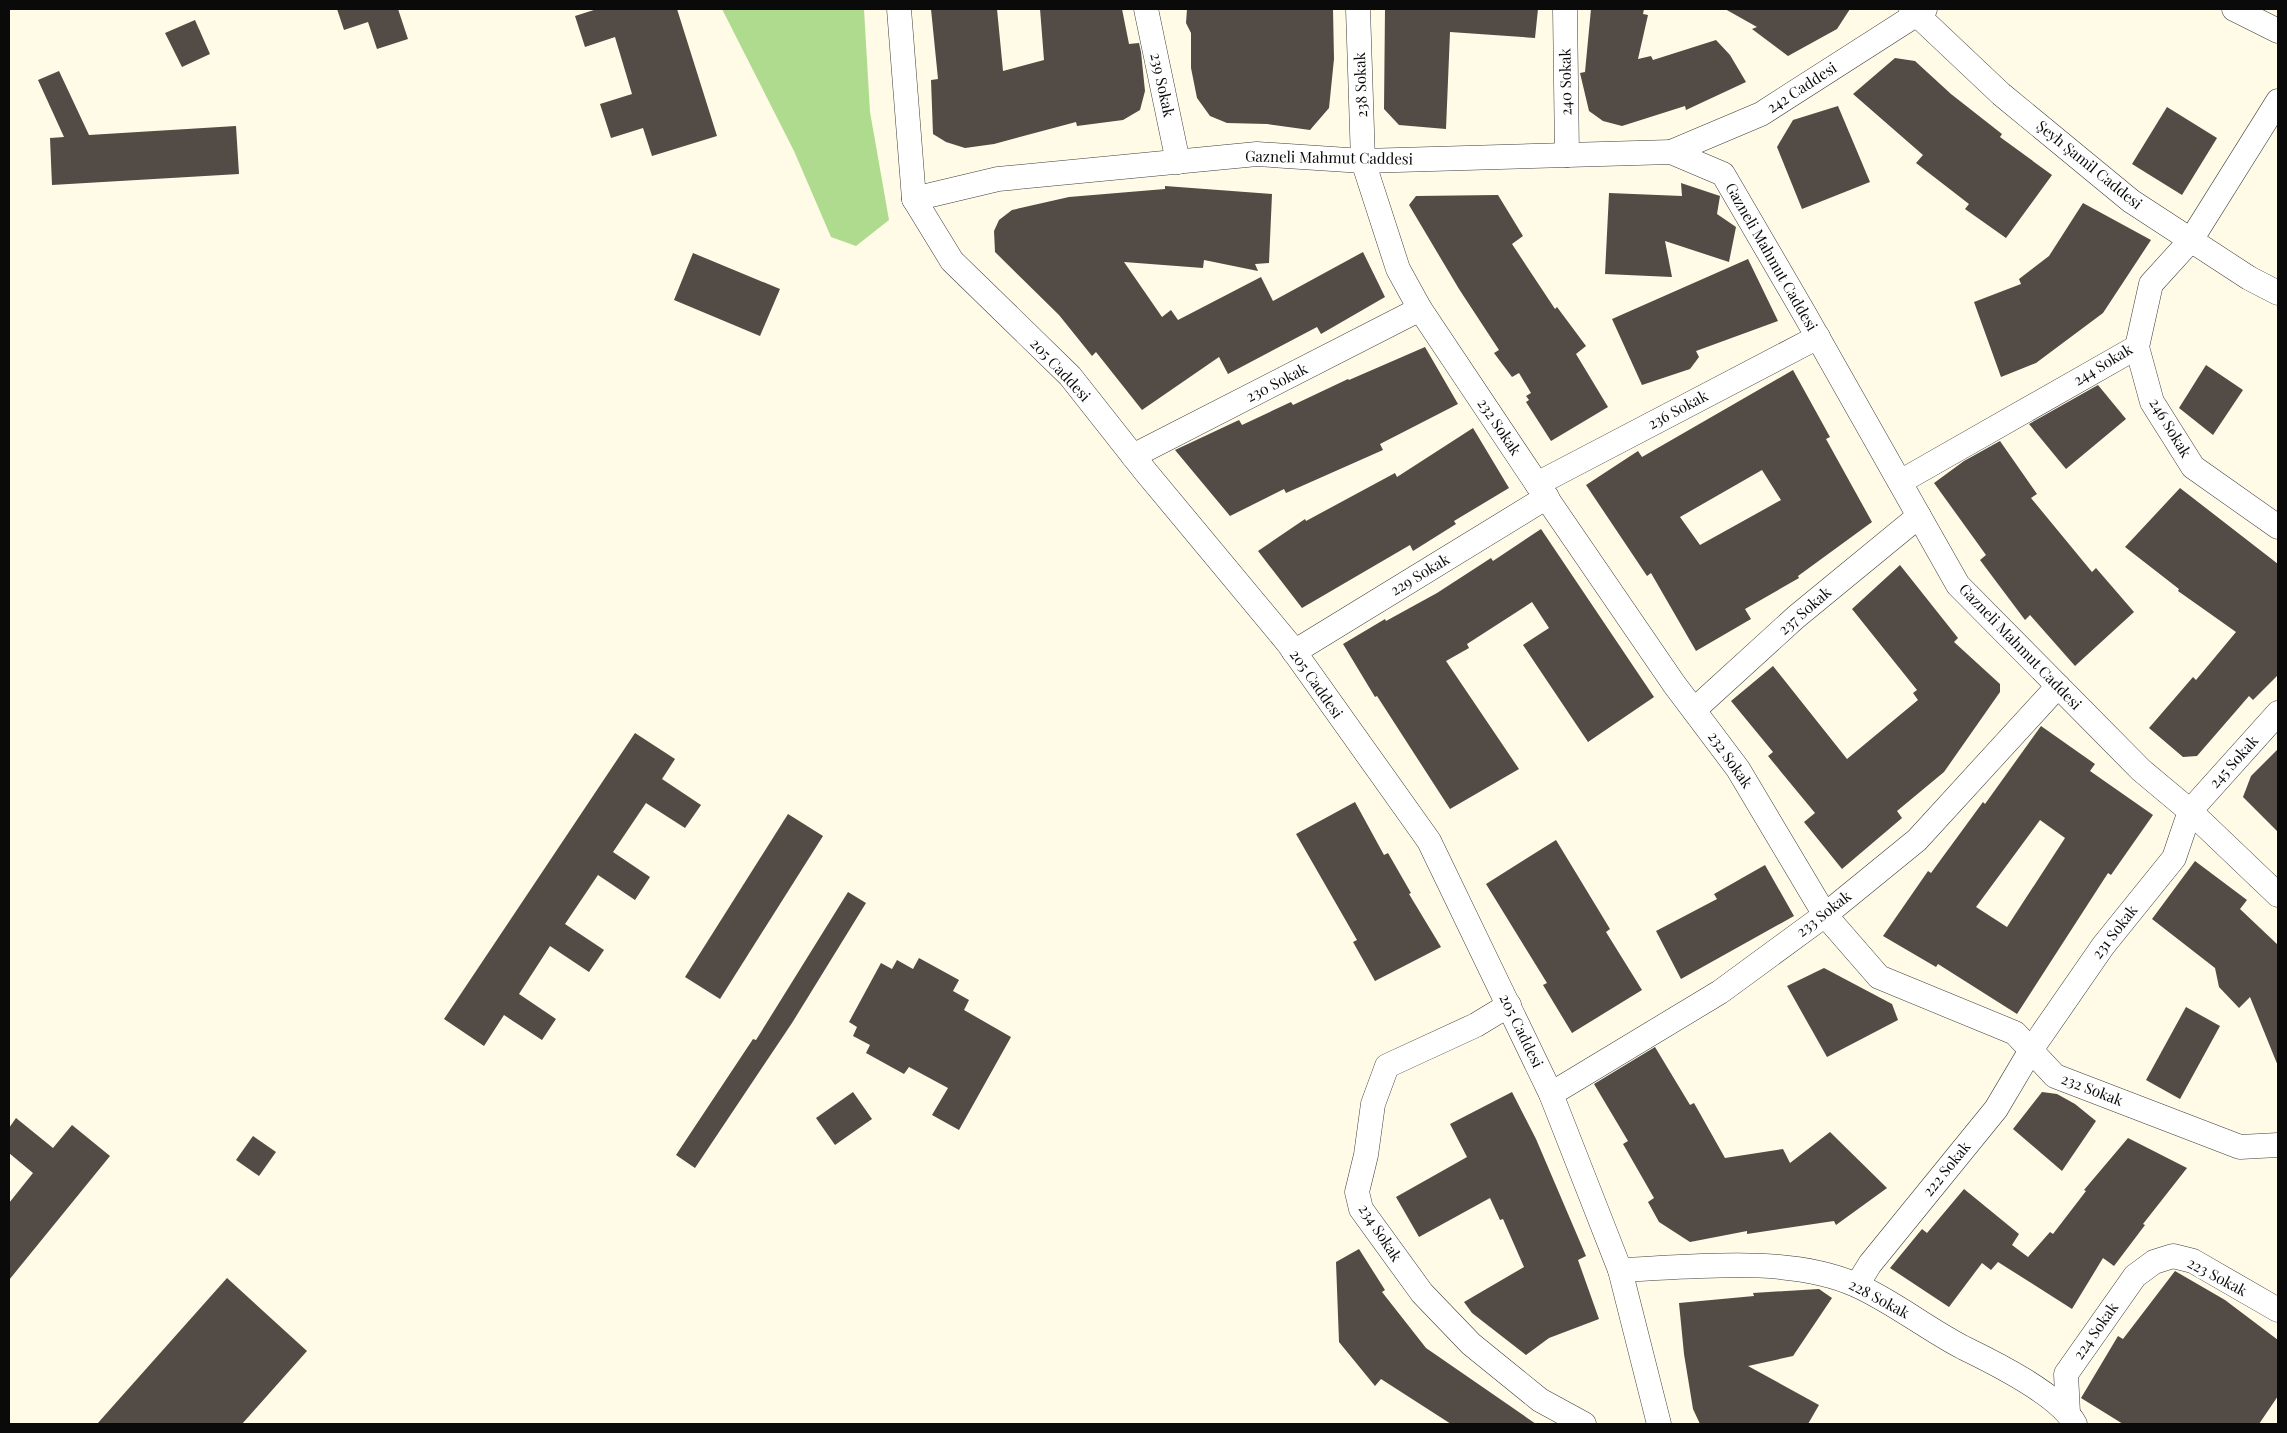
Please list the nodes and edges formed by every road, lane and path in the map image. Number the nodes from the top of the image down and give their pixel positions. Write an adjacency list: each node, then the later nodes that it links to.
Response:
1 (899, 9): 13 (street, 205 Caddesi)
2 (1146, 9): 12 (street, 239 Sokak)
3 (1358, 9): 11 (street, 238 Sokak)
4 (1565, 9): 10 (street, 240 Sokak)
5 (2234, 9): 7 (street)
6 (1918, 11): 9 (street, 242 Caddesi); 14 (street, Şeyh Şamil Caddesi)
7 (2278, 31)
8 (2278, 102): 14 (street, 244 Sokak)
9 (1671, 152): 10 (street, Gazneli Mahmut Caddesi); 17 (street, Gazneli Mahmut Caddesi)
10 (1567, 155): 11 (street, Gazneli Mahmut Caddesi)
11 (1363, 161): 12 (street, Gazneli Mahmut Caddesi); 16 (street, 232 Sokak)
12 (1178, 162): 13 (street, Gazneli Mahmut Caddesi)
13 (914, 199): 19 (street, 205 Caddesi)
14 (2191, 240): 15 (street, Şeyh Şamil Caddesi); 18 (street, 244 Sokak)
15 (2278, 293)
16 (1420, 309): 19 (street, 230 Sokak); 21 (street, 232 Sokak)
17 (1818, 337): 20 (street, Gazneli Mahmut Caddesi); 21 (street, 236 Sokak)
18 (2137, 347): 20 (street, 244 Sokak); 23 (street, 246 Sokak)
19 (1133, 456): 24 (street, 205 Caddesi)
20 (1900, 482): 22 (street, Gazneli Mahmut Caddesi)
21 (1542, 490): 24 (street, 229 Sokak); 26 (street, 232 Sokak)
22 (1918, 516): 25 (street, Gazneli Mahmut Caddesi); 26 (street, 237 Sokak)
23 (2278, 527)
24 (1294, 652): 31 (street, 205 Caddesi)
25 (2058, 686): 28 (street, Gazneli Mahmut Caddesi); 30 (street, 233 Sokak)
26 (1694, 710): 30 (street, 232 Sokak)
27 (2278, 713): 28 (street, 245 Sokak)
28 (2190, 811): 29 (street, Gazneli Mahmut Caddesi); 32 (street, 231 Sokak)
29 (2278, 895)
30 (1825, 914): 32 (street, 232 Sokak); 33 (street, 233 Sokak)
31 (1509, 1006): 33 (street, 205 Caddesi); 40 (street, 234 Sokak)
32 (2031, 1050): 34 (street, 232 Sokak); 37 (street, 222 Sokak)
33 (1551, 1094): 36 (street, 205 Caddesi)
34 (2278, 1145)
35 (2154, 1262): 38 (street, 223 Sokak); 39 (street, 224 Sokak)
36 (1620, 1270): 37 (street, 228 Sokak); 41 (street, 205 Caddesi)
37 (1857, 1285): 39 (street, 228 Sokak)
38 (2278, 1310)
39 (2072, 1418)
40 (1584, 1424)
41 (1659, 1424)

